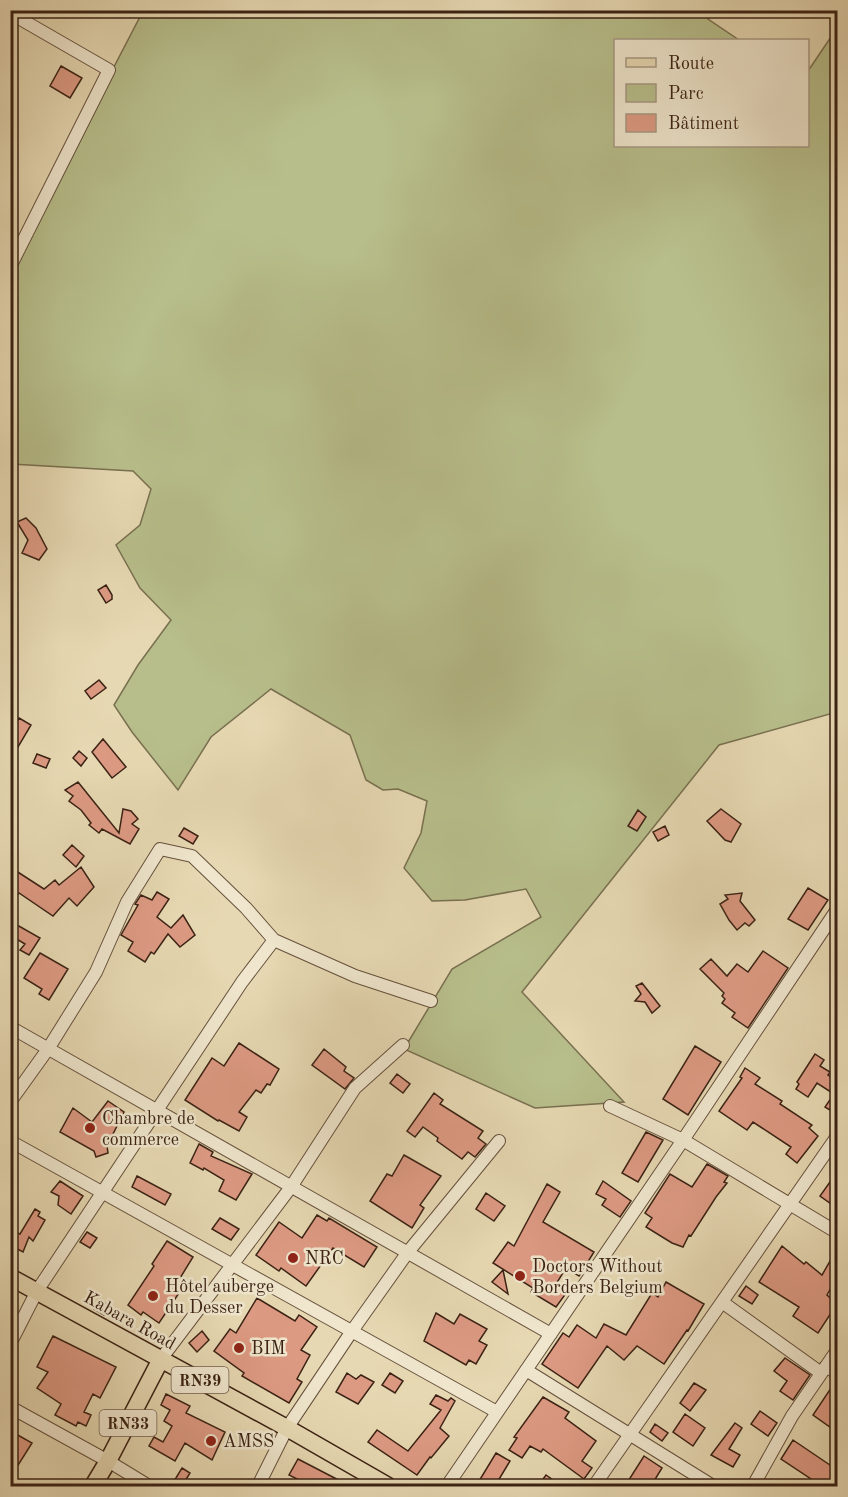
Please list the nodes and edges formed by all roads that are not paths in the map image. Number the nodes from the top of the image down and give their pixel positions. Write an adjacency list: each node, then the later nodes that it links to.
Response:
1 (10, 14): 2 (street)
2 (10, 267)
3 (837, 908): 13 (street)
4 (274, 940): 5 (street); 8 (street); 11 (street)
5 (431, 1001)
6 (10, 1027): 8 (street)
7 (404, 1046): 16 (street)
8 (48, 1048): 9 (street); 11 (street)
9 (10, 1102)
10 (610, 1106): 13 (street)
11 (157, 1111): 16 (street); 17 (street)
12 (837, 1135): 18 (street)
13 (683, 1140): 18 (street); 26 (street)
14 (10, 1141): 17 (street)
15 (499, 1142): 20 (street)
16 (291, 1186): 20 (street); 21 (street)
17 (104, 1193): 21 (street); 23 (street)
18 (790, 1204): 19 (street); 24 (street)
19 (837, 1233)
20 (408, 1252): 25 (street); 26 (street)
21 (233, 1265): 25 (street); 29 (street)
22 (10, 1277): 23 (main road, Kabara Road / RN39)
23 (37, 1291): 27 (street); 29 (main road, Kabara Road / RN39)
24 (722, 1302): 31 (street); 36 (street)
25 (352, 1331): 34 (street); 35 (street)
26 (551, 1334): 30 (street)
27 (10, 1344)
28 (837, 1349): 31 (street)
29 (161, 1359): 35 (main road, Kabara Road / RN39); 37 (main road, RN33)
30 (526, 1370): 34 (street); 36 (street)
31 (824, 1370): 32 (street); 45 (street)
32 (837, 1374)
33 (10, 1407): 37 (street)
34 (497, 1412): 42 (street)
35 (287, 1428): 40 (street); 41 (main road, Kabara Road / RN39)
36 (630, 1434): 43 (street); 44 (street)
37 (108, 1461): 38 (main road, RN33); 39 (street)
38 (93, 1486)
39 (150, 1486)
40 (258, 1486)
41 (388, 1486)
42 (447, 1486)
43 (594, 1486)
44 (713, 1486)
45 (753, 1486)

